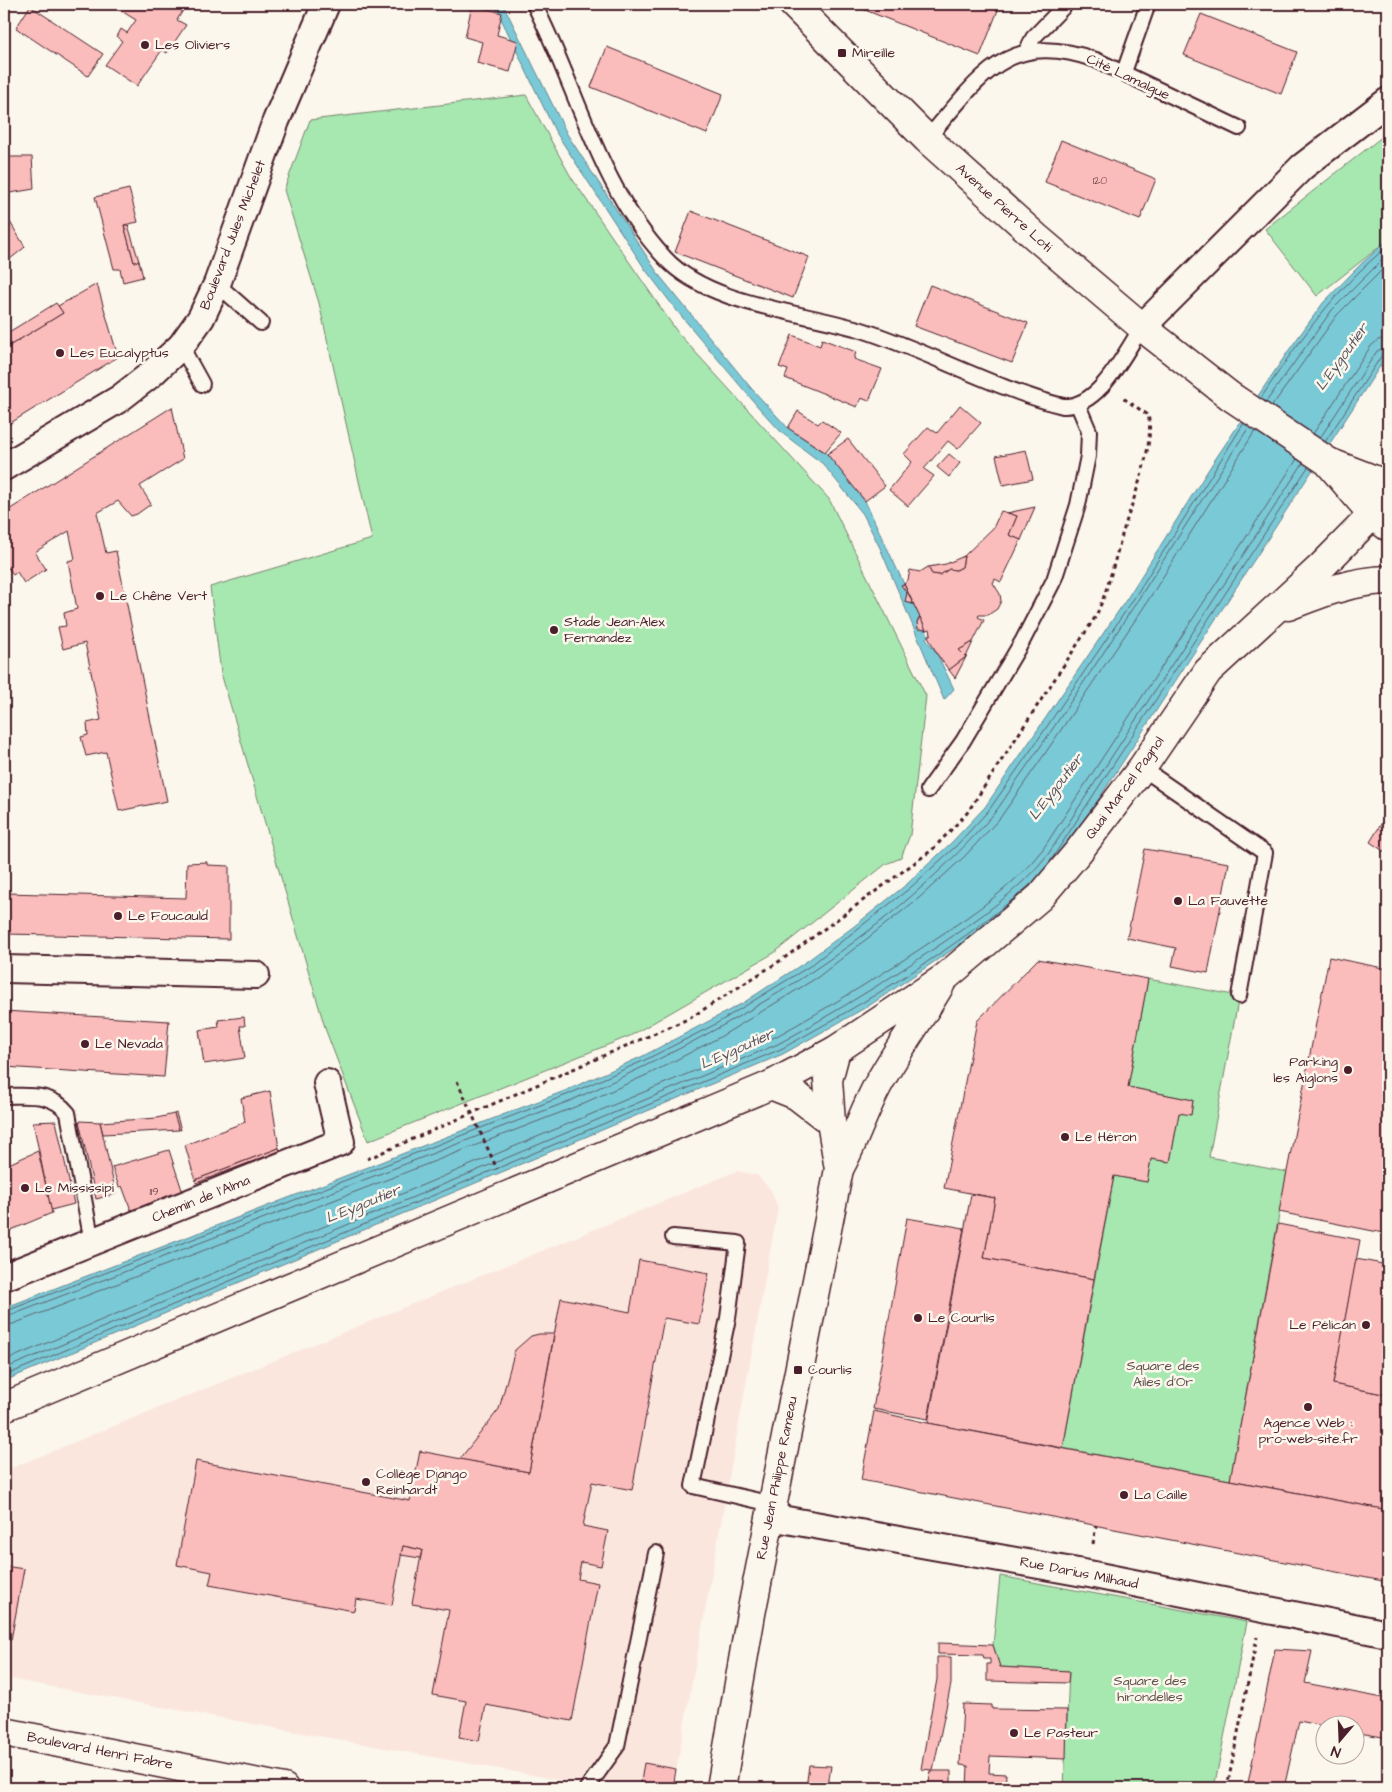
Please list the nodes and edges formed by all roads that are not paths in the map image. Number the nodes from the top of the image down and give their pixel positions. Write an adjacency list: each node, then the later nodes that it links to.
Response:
1 (326, 4): 11 (street, Boulevard Jules Michelet)
2 (534, 4): 16 (lane)
3 (794, 4): 10 (street, Avenue Pierre Loti)
4 (1066, 4): 6 (lane)
5 (1148, 4): 7 (lane)
6 (1026, 52): 7 (lane, Cité Lamalgue); 10 (lane, Cité Lamalgue)
7 (1124, 72): 9 (lane, Cité Lamalgue)
8 (1388, 101): 13 (street)
9 (1239, 128)
10 (927, 139): 13 (street, Avenue Pierre Loti)
11 (217, 284): 12 (lane); 14 (street, Boulevard Jules Michelet)
12 (261, 323)
13 (1142, 328): 16 (lane); 17 (street, Avenue Pierre Loti)
14 (181, 346): 15 (lane); 18 (street, Boulevard Jules Michelet)
15 (202, 384)
16 (1078, 405): 24 (lane)
17 (1327, 461): 19 (street); 20 (street)
18 (4, 467)
19 (1388, 485)
20 (1383, 514): 22 (street, Quai Marcel Pagnol)
21 (1388, 580): 22 (street)
22 (1272, 612): 23 (street, Quai Marcel Pagnol)
23 (1142, 768): 27 (street, Quai Marcel Pagnol); 28 (lane)
24 (928, 790)
25 (4, 969): 26 (street)
26 (256, 975)
27 (943, 979): 29 (street, Quai Marcel Pagnol); 34 (street, Rue Jean Philippe Rameau)
28 (1239, 996)
29 (836, 1050): 31 (street, Quai Marcel Pagnol); 33 (street, Rue Jean Philippe Rameau)
30 (327, 1083): 36 (street, Chemin de l'Alma)
31 (771, 1085): 33 (street); 38 (street, Quai Marcel Pagnol)
32 (4, 1096): 36 (lane)
33 (831, 1122): 34 (street, Rue Jean Philippe Rameau)
34 (839, 1169): 39 (street, Rue Jean Philippe Rameau)
35 (673, 1238): 39 (lane)
36 (92, 1242): 37 (street, Chemin de l'Alma)
37 (4, 1277)
38 (4, 1406)
39 (771, 1510): 41 (street, Rue Darius Milhaud); 45 (street, Rue Jean Philippe Rameau)
40 (656, 1553): 44 (lane)
41 (1388, 1634)
42 (4, 1732): 43 (street, Boulevard Henri Fabre)
43 (284, 1788)
44 (587, 1788)
45 (721, 1788)

